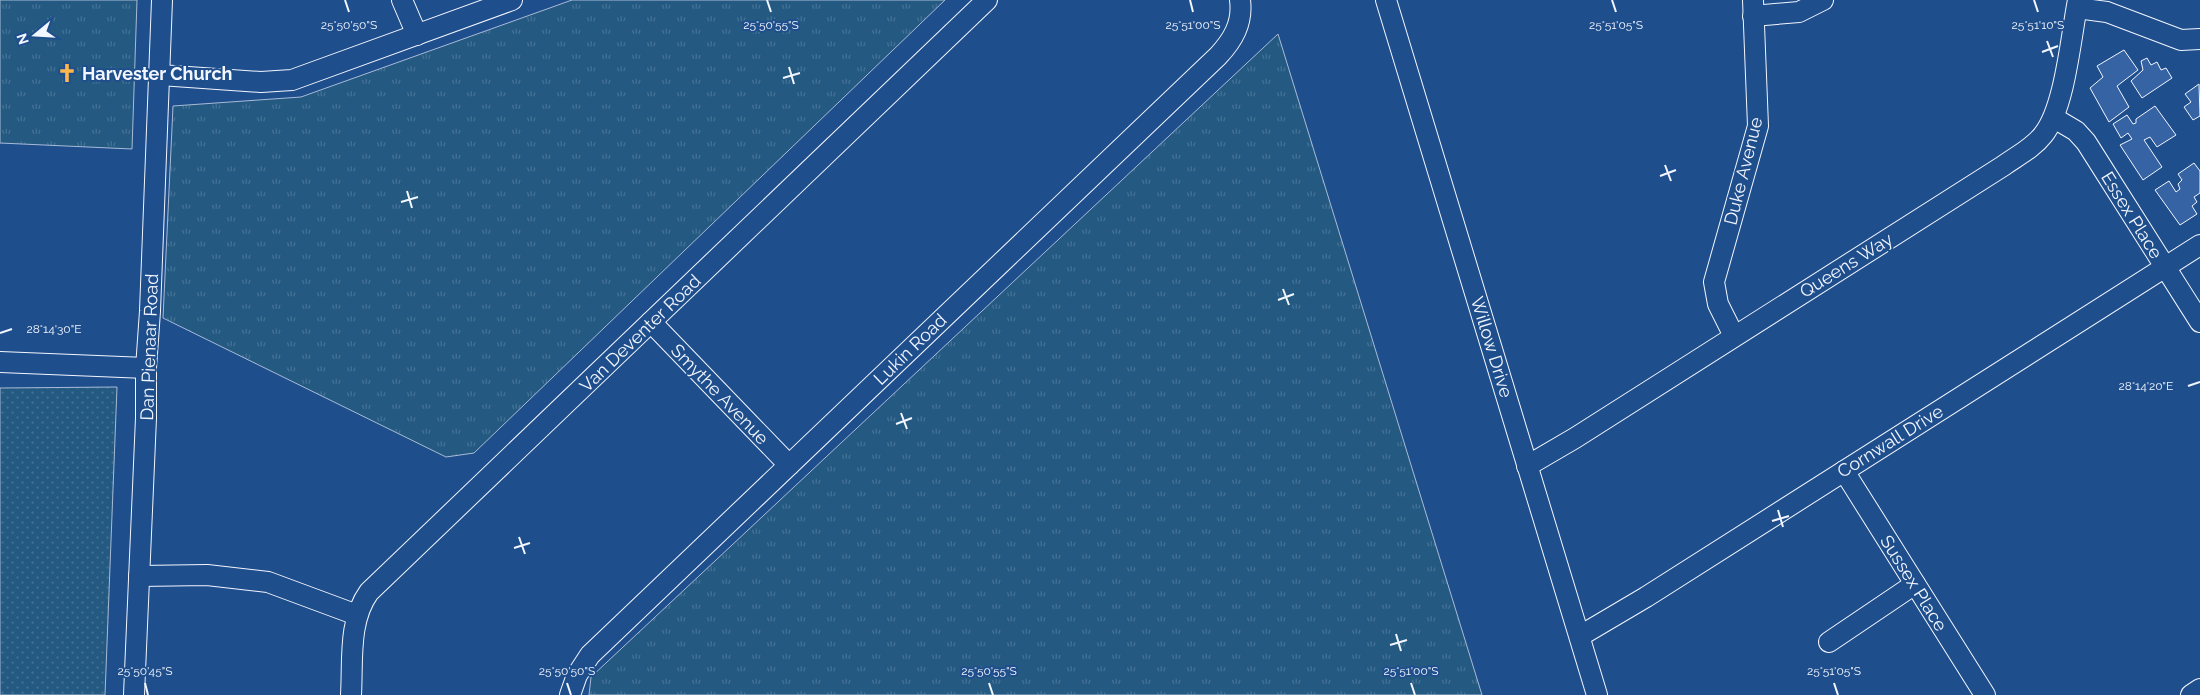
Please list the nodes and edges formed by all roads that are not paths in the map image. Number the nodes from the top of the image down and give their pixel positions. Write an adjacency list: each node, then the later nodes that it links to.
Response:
1 (162, 0): 12 (street, Dan Pienaar Road)
2 (402, 0): 10 (street)
3 (512, 0): 10 (street)
4 (987, 0): 16 (street, Van Deventer Road)
5 (1240, 0): 21 (street, Lukin Road)
6 (1386, 0): 22 (street, Willow Drive)
7 (1823, 0): 9 (street)
8 (2077, 4): 11 (street); 13 (street, Queens Way)
9 (1753, 8): 18 (street, Duke Avenue)
10 (416, 35): 12 (street)
11 (2200, 39)
12 (160, 75): 20 (street, Dan Pienaar Road)
13 (2054, 118): 15 (street, Essex Place); 18 (street, Queens Way)
14 (2200, 245): 15 (street, Cornwall Drive)
15 (2165, 267): 17 (street, Essex Place); 23 (street, Cornwall Drive)
16 (651, 322): 21 (street, Smythe Avenue); 26 (street, Van Deventer Road)
17 (2200, 322)
18 (1734, 336): 22 (street, Queens Way)
19 (0, 362): 20 (street)
20 (146, 368): 24 (street, Dan Pienaar Road)
21 (788, 465): 33 (street, Lukin Road)
22 (1527, 466): 27 (street, Willow Drive)
23 (1844, 471): 25 (street, Sussex Place); 27 (street, Cornwall Drive)
24 (139, 576): 26 (street); 31 (street, Dan Pienaar Road)
25 (1915, 584): 28 (street); 30 (street, Sussex Place)
26 (357, 615): 32 (street, Van Deventer Road)
27 (1580, 636): 34 (street, Willow Drive)
28 (1829, 642)
29 (2200, 688): 35 (street)
30 (1978, 692)
31 (134, 695)
32 (351, 695)
33 (570, 695)
34 (1597, 695)
35 (2191, 695)

